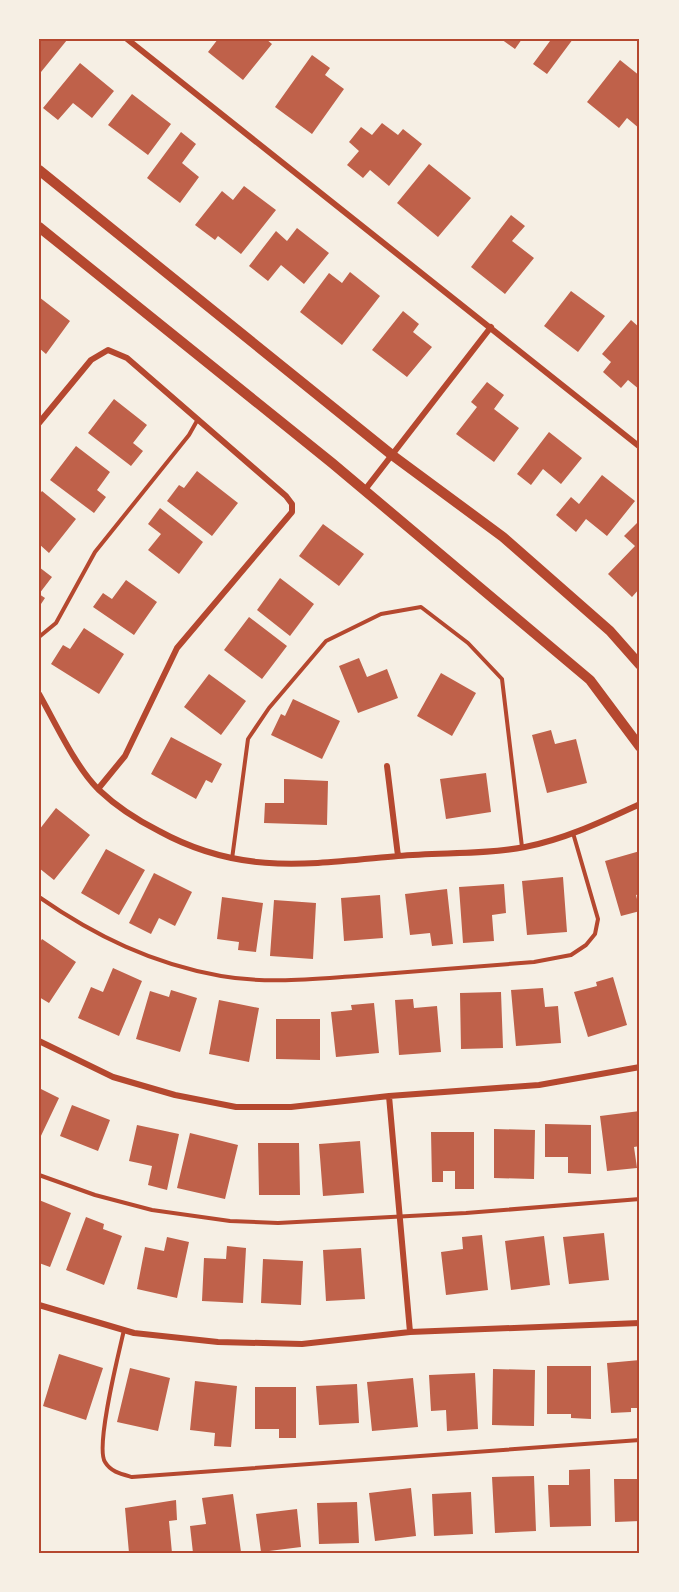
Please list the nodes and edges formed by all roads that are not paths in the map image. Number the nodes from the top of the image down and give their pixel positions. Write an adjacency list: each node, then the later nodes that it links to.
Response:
1 (127, 39): 4 (street)
2 (39, 170): 8 (main road)
3 (39, 227): 9 (main road)
4 (491, 327): 7 (street); 8 (street)
5 (198, 419): 6 (street); 10 (lane); 15 (street)
6 (39, 423)
7 (640, 447)
8 (392, 455): 9 (street); 11 (main road)
9 (364, 491): 13 (main road)
10 (39, 637)
11 (640, 665)
12 (39, 694): 15 (street)
13 (640, 747)
14 (387, 766): 19 (street)
15 (98, 789): 20 (street)
16 (640, 804): 17 (street)
17 (573, 833): 18 (street); 21 (lane)
18 (522, 847): 19 (street); 20 (lane)
19 (398, 856): 20 (street)
20 (232, 861)
21 (39, 897)
22 (39, 1041): 24 (street)
23 (640, 1067): 24 (street)
24 (389, 1096): 27 (street)
25 (39, 1175): 27 (lane)
26 (640, 1199): 27 (lane)
27 (399, 1216): 31 (street)
28 (39, 1305): 30 (street)
29 (640, 1323): 31 (street)
30 (123, 1330): 31 (street); 32 (lane)
31 (410, 1332)
32 (640, 1440)

